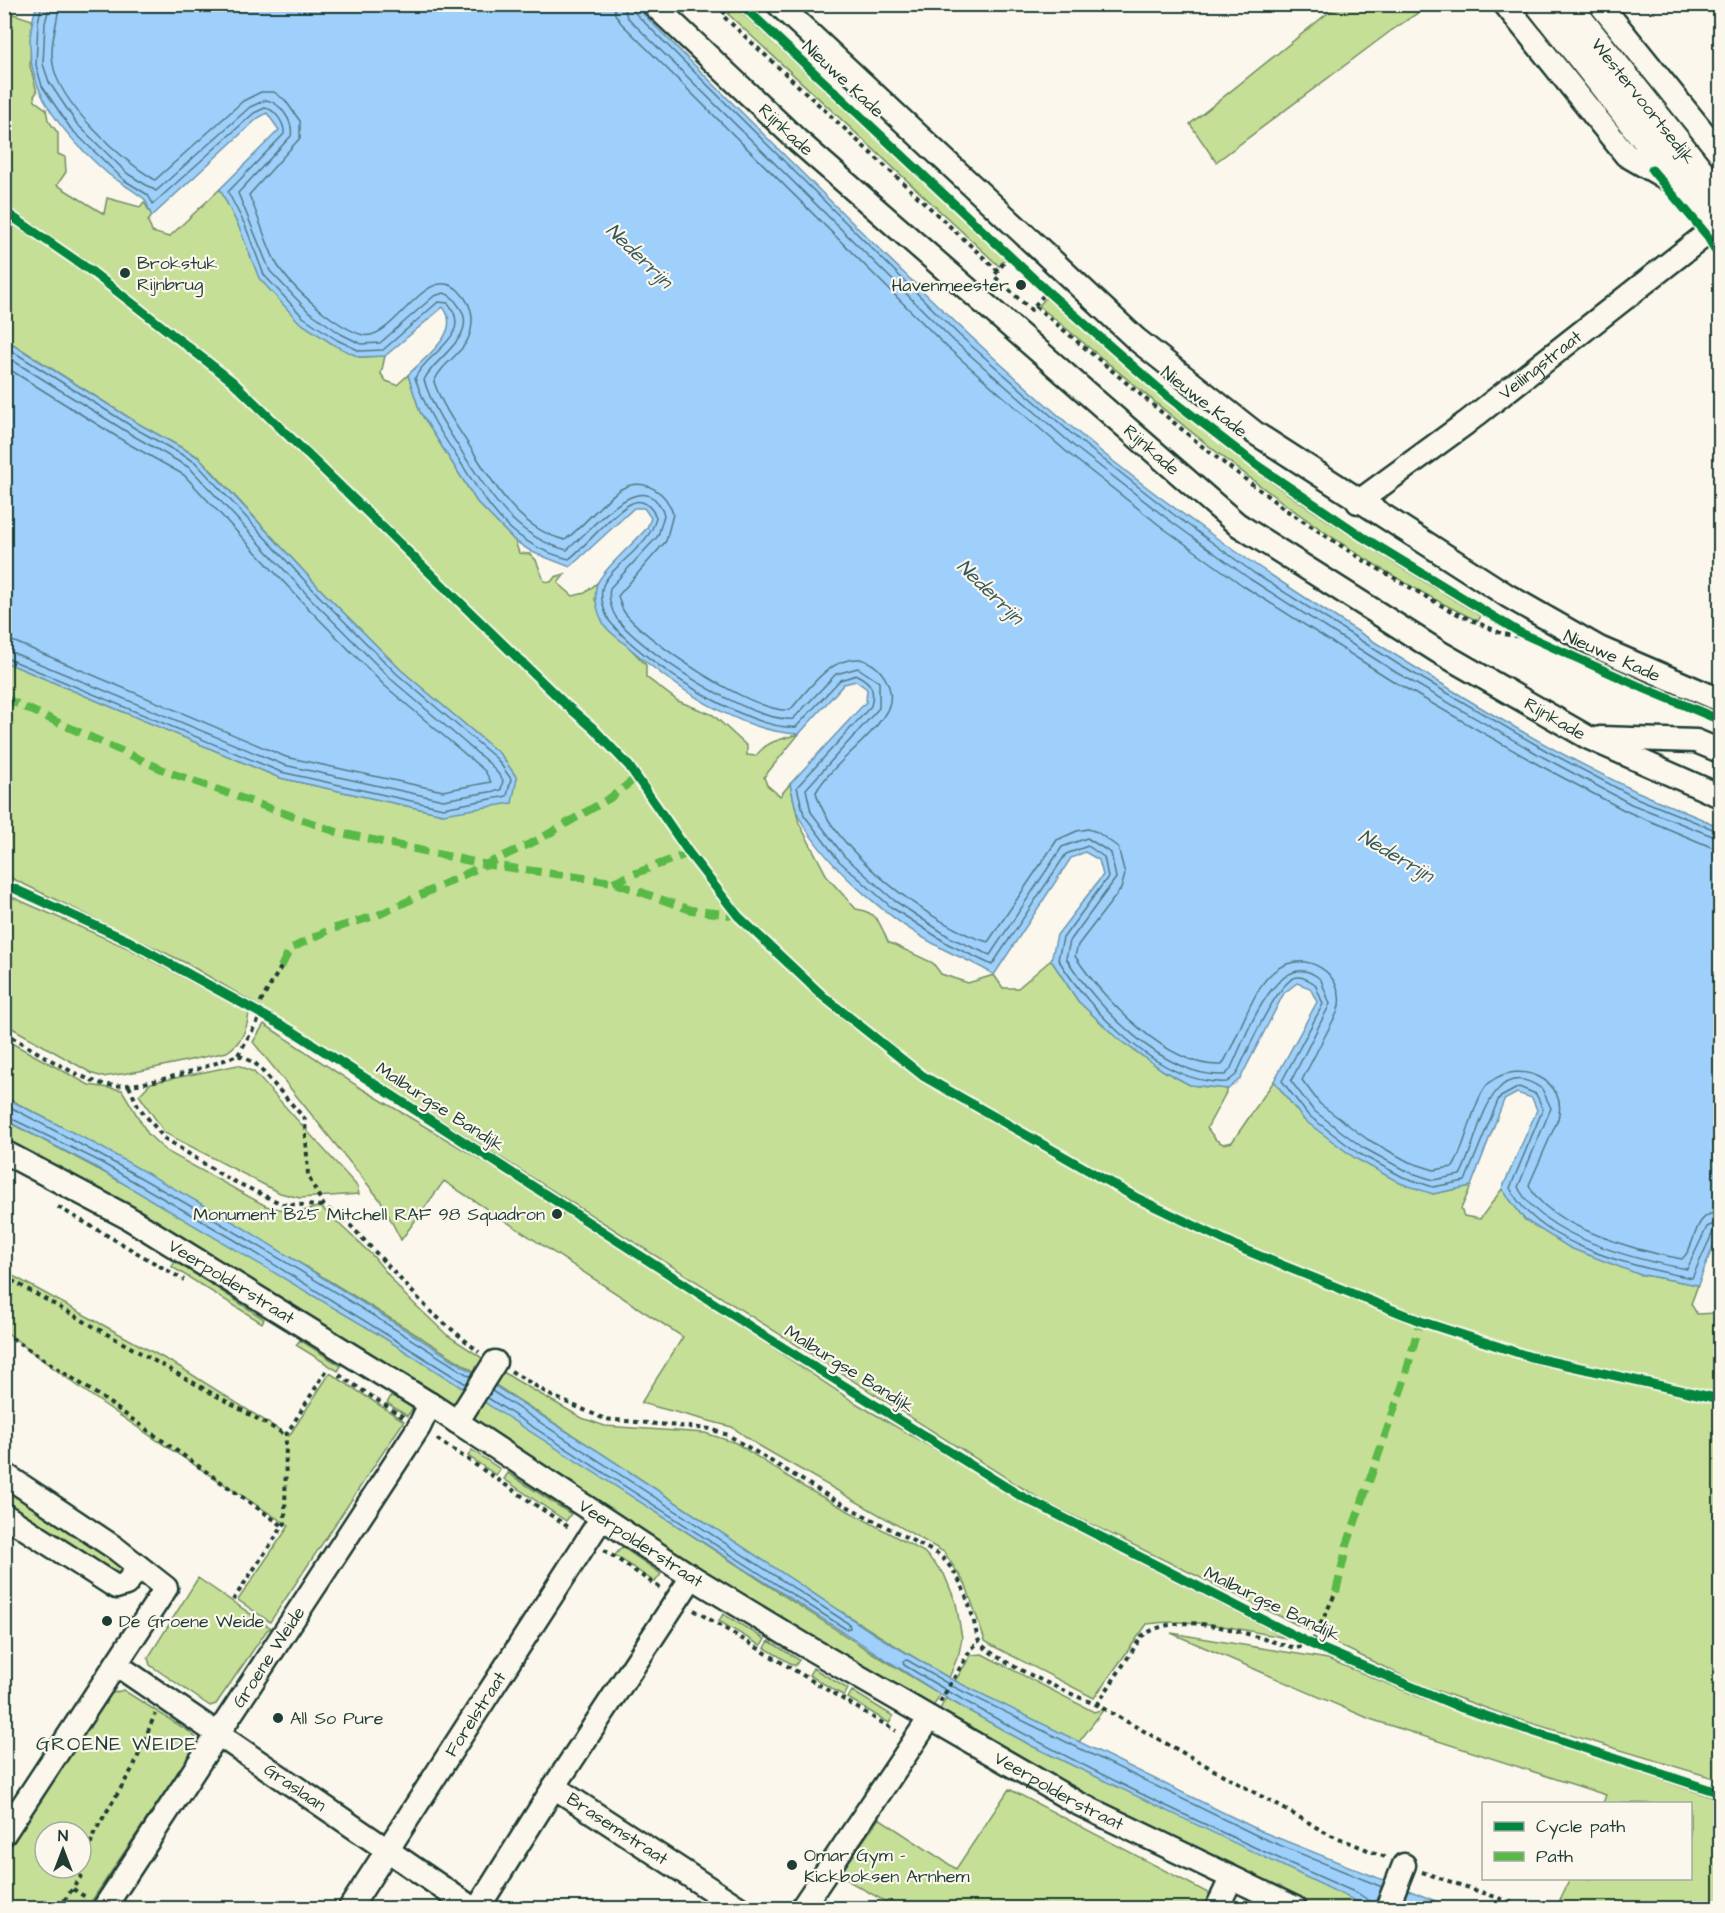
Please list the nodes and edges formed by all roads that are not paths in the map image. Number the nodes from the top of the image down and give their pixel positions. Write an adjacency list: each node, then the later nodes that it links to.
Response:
1 (778, 4): 11 (street, Nieuwe Kade)
2 (1505, 4): 8 (street, Westervoortsedijk)
3 (1540, 4): 8 (main road, Westervoortsedijk)
4 (1566, 4): 9 (main road, Westervoortsedijk)
5 (1600, 4): 7 (street, Westervoortsedijk)
6 (660, 9): 13 (street, Rijnkade)
7 (1720, 153)
8 (1687, 191): 10 (main road, Westervoortsedijk)
9 (1720, 197)
10 (1719, 227): 11 (street, Veilingstraat)
11 (1358, 502): 12 (street, Nieuwe Kade)
12 (1720, 700)
13 (1590, 738): 14 (street); 15 (street, Rijnkade)
14 (1720, 751)
15 (1720, 796)
16 (4, 1152): 18 (street, Veerpolderstraat)
17 (492, 1366): 19 (street)
18 (430, 1404): 19 (street, Veerpolderstraat); 27 (street, Groene Weide)
19 (460, 1416): 22 (street, Veerpolderstraat)
20 (4, 1474): 23 (street)
21 (4, 1515): 23 (street)
22 (601, 1519): 24 (street, Veerpolderstraat); 30 (street, Forelstraat)
23 (139, 1568): 25 (street)
24 (692, 1577): 26 (street, Veerpolderstraat); 28 (street)
25 (117, 1665): 27 (street, Graslaan); 29 (street)
26 (934, 1711): 32 (street, Veerpolderstraat); 38 (street)
27 (219, 1736): 30 (street, Graslaan); 33 (street, Groene Weide)
28 (554, 1787): 36 (street, Brasemstraat); 37 (street, Brasemstraat)
29 (4, 1834)
30 (389, 1850): 34 (street, Forelstraat); 35 (street, Graslaan)
31 (1401, 1871): 41 (street)
32 (1231, 1879): 39 (street); 40 (street, Veerpolderstraat)
33 (104, 1908)
34 (350, 1908)
35 (472, 1908)
36 (478, 1908)
37 (739, 1908)
38 (802, 1908)
39 (1217, 1908)
40 (1295, 1908)
41 (1388, 1908)

